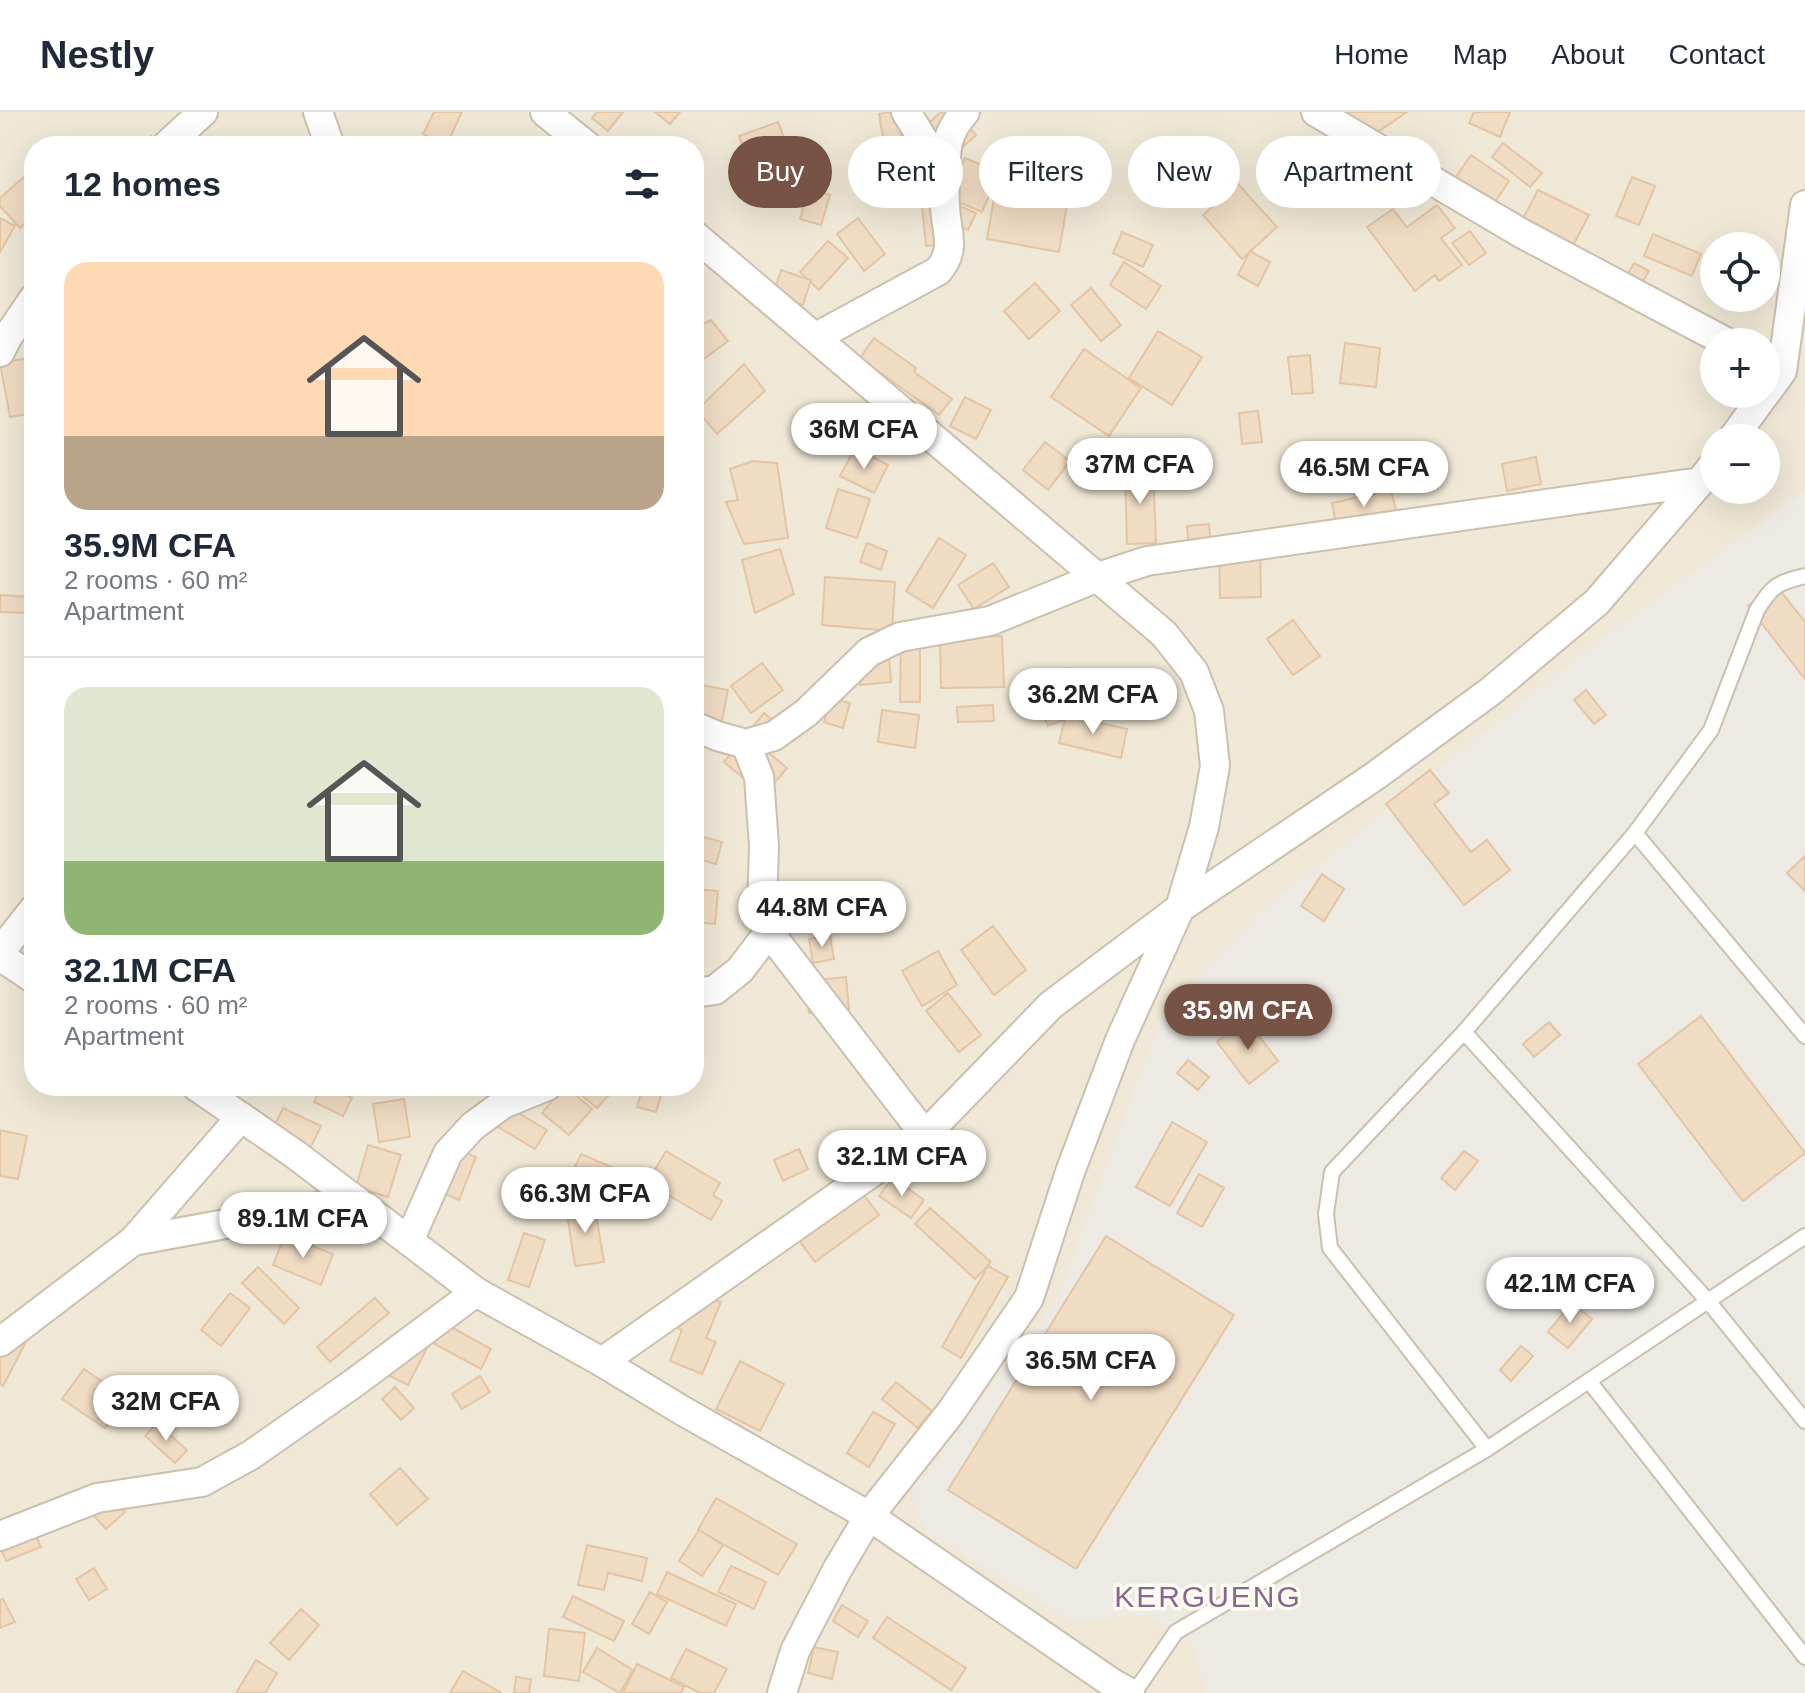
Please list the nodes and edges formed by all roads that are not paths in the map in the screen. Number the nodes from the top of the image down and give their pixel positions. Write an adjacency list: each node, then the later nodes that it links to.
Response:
1 (203, 112): 7 (street)
2 (318, 112): 8 (street)
3 (545, 112): 9 (street)
4 (906, 112): 10 (street)
5 (965, 112): 11 (street)
6 (1316, 112): 16 (street)
7 (177, 136)
8 (326, 136)
9 (575, 136)
10 (921, 136)
11 (949, 136)
12 (1805, 205): 19 (street)
13 (944, 208): 17 (street)
14 (704, 243): 17 (street)
15 (24, 313): 18 (street)
16 (1700, 328)
17 (816, 337): 23 (street)
18 (0, 352)
19 (1780, 359)
20 (1700, 474): 23 (street)
21 (1700, 481): 27 (street)
22 (1805, 576): 26 (lane)
23 (1098, 577): 25 (street); 27 (street)
24 (704, 730): 25 (street)
25 (746, 744): 29 (street)
26 (1635, 833): 33 (lane); 34 (lane)
27 (1180, 908): 38 (street); 51 (street)
28 (24, 922): 30 (street)
29 (769, 932): 32 (street); 38 (street)
30 (0, 954): 31 (street)
31 (24, 972)
32 (704, 992)
33 (1464, 1032): 44 (lane); 49 (lane)
34 (1805, 1036)
35 (211, 1096): 37 (street)
36 (523, 1096): 42 (street)
37 (241, 1117): 39 (street); 41 (street)
38 (925, 1135): 46 (street)
39 (356, 1200): 41 (street); 42 (street)
40 (1805, 1236): 44 (lane)
41 (133, 1241): 45 (street)
42 (409, 1241): 43 (street)
43 (476, 1292): 46 (street); 52 (street)
44 (1708, 1301): 47 (lane); 48 (lane)
45 (0, 1342)
46 (602, 1362): 51 (street)
47 (1589, 1381): 49 (lane); 54 (lane)
48 (1805, 1421)
49 (1487, 1449): 55 (lane)
50 (0, 1516): 52 (street)
51 (869, 1516): 55 (street); 56 (street)
52 (40, 1521): 53 (street)
53 (0, 1536)
54 (1805, 1657)
55 (1117, 1691)
56 (782, 1693)

